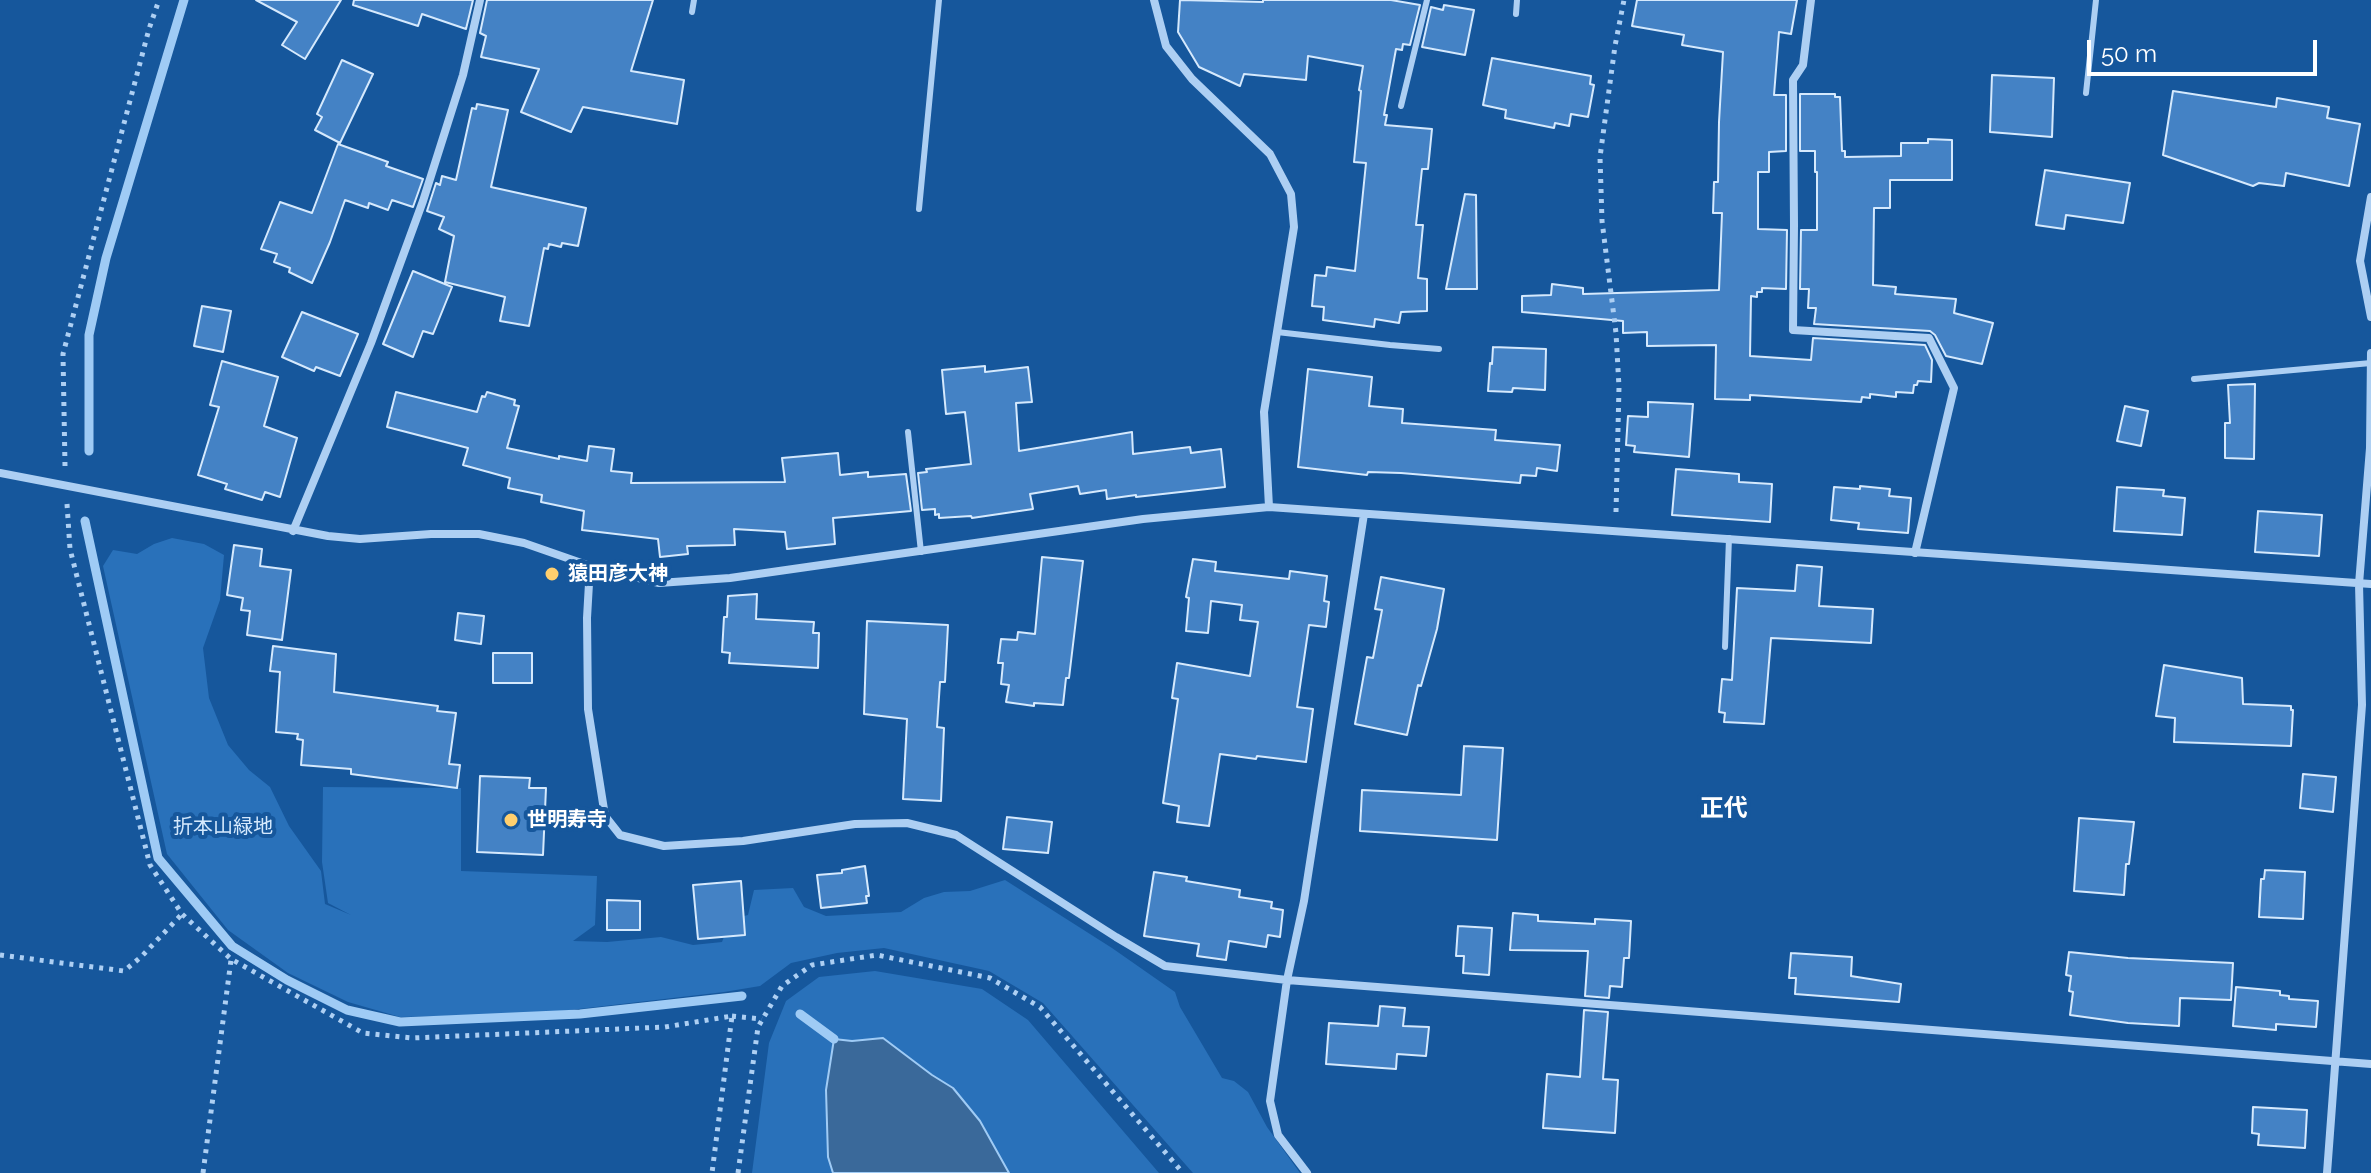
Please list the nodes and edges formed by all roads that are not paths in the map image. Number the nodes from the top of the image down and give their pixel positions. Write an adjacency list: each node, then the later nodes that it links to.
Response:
1 (480, 0): 25 (street)
2 (694, 0): 9 (lane)
3 (939, 0): 14 (lane)
4 (1154, 0): 16 (street)
5 (1427, 0): 12 (lane)
6 (1517, 0): 10 (lane)
7 (1811, 0): 28 (street)
8 (2096, 0): 11 (lane)
9 (692, 12)
10 (1516, 14)
11 (2086, 93)
12 (1401, 106)
13 (2371, 197): 15 (street)
14 (919, 209)
15 (2371, 317)
16 (1277, 332): 17 (lane); 23 (street)
17 (1439, 349)
18 (2371, 353): 19 (street)
19 (2371, 363): 20 (lane); 30 (street)
20 (2194, 379)
21 (908, 432): 27 (lane)
22 (0, 473): 25 (street)
23 (1269, 507): 24 (street); 27 (street)
24 (1364, 514): 26 (street); 33 (street)
25 (293, 531): 29 (street)
26 (1729, 538): 28 (street); 32 (lane)
27 (921, 552): 29 (street)
28 (1915, 553): 30 (street)
29 (590, 566): 33 (street)
30 (2359, 584): 31 (street); 34 (street)
31 (2371, 584)
32 (1725, 647)
33 (1287, 980): 34 (street); 36 (street)
34 (2334, 1062): 35 (street); 37 (street)
35 (2371, 1064)
36 (1307, 1173)
37 (2327, 1173)

